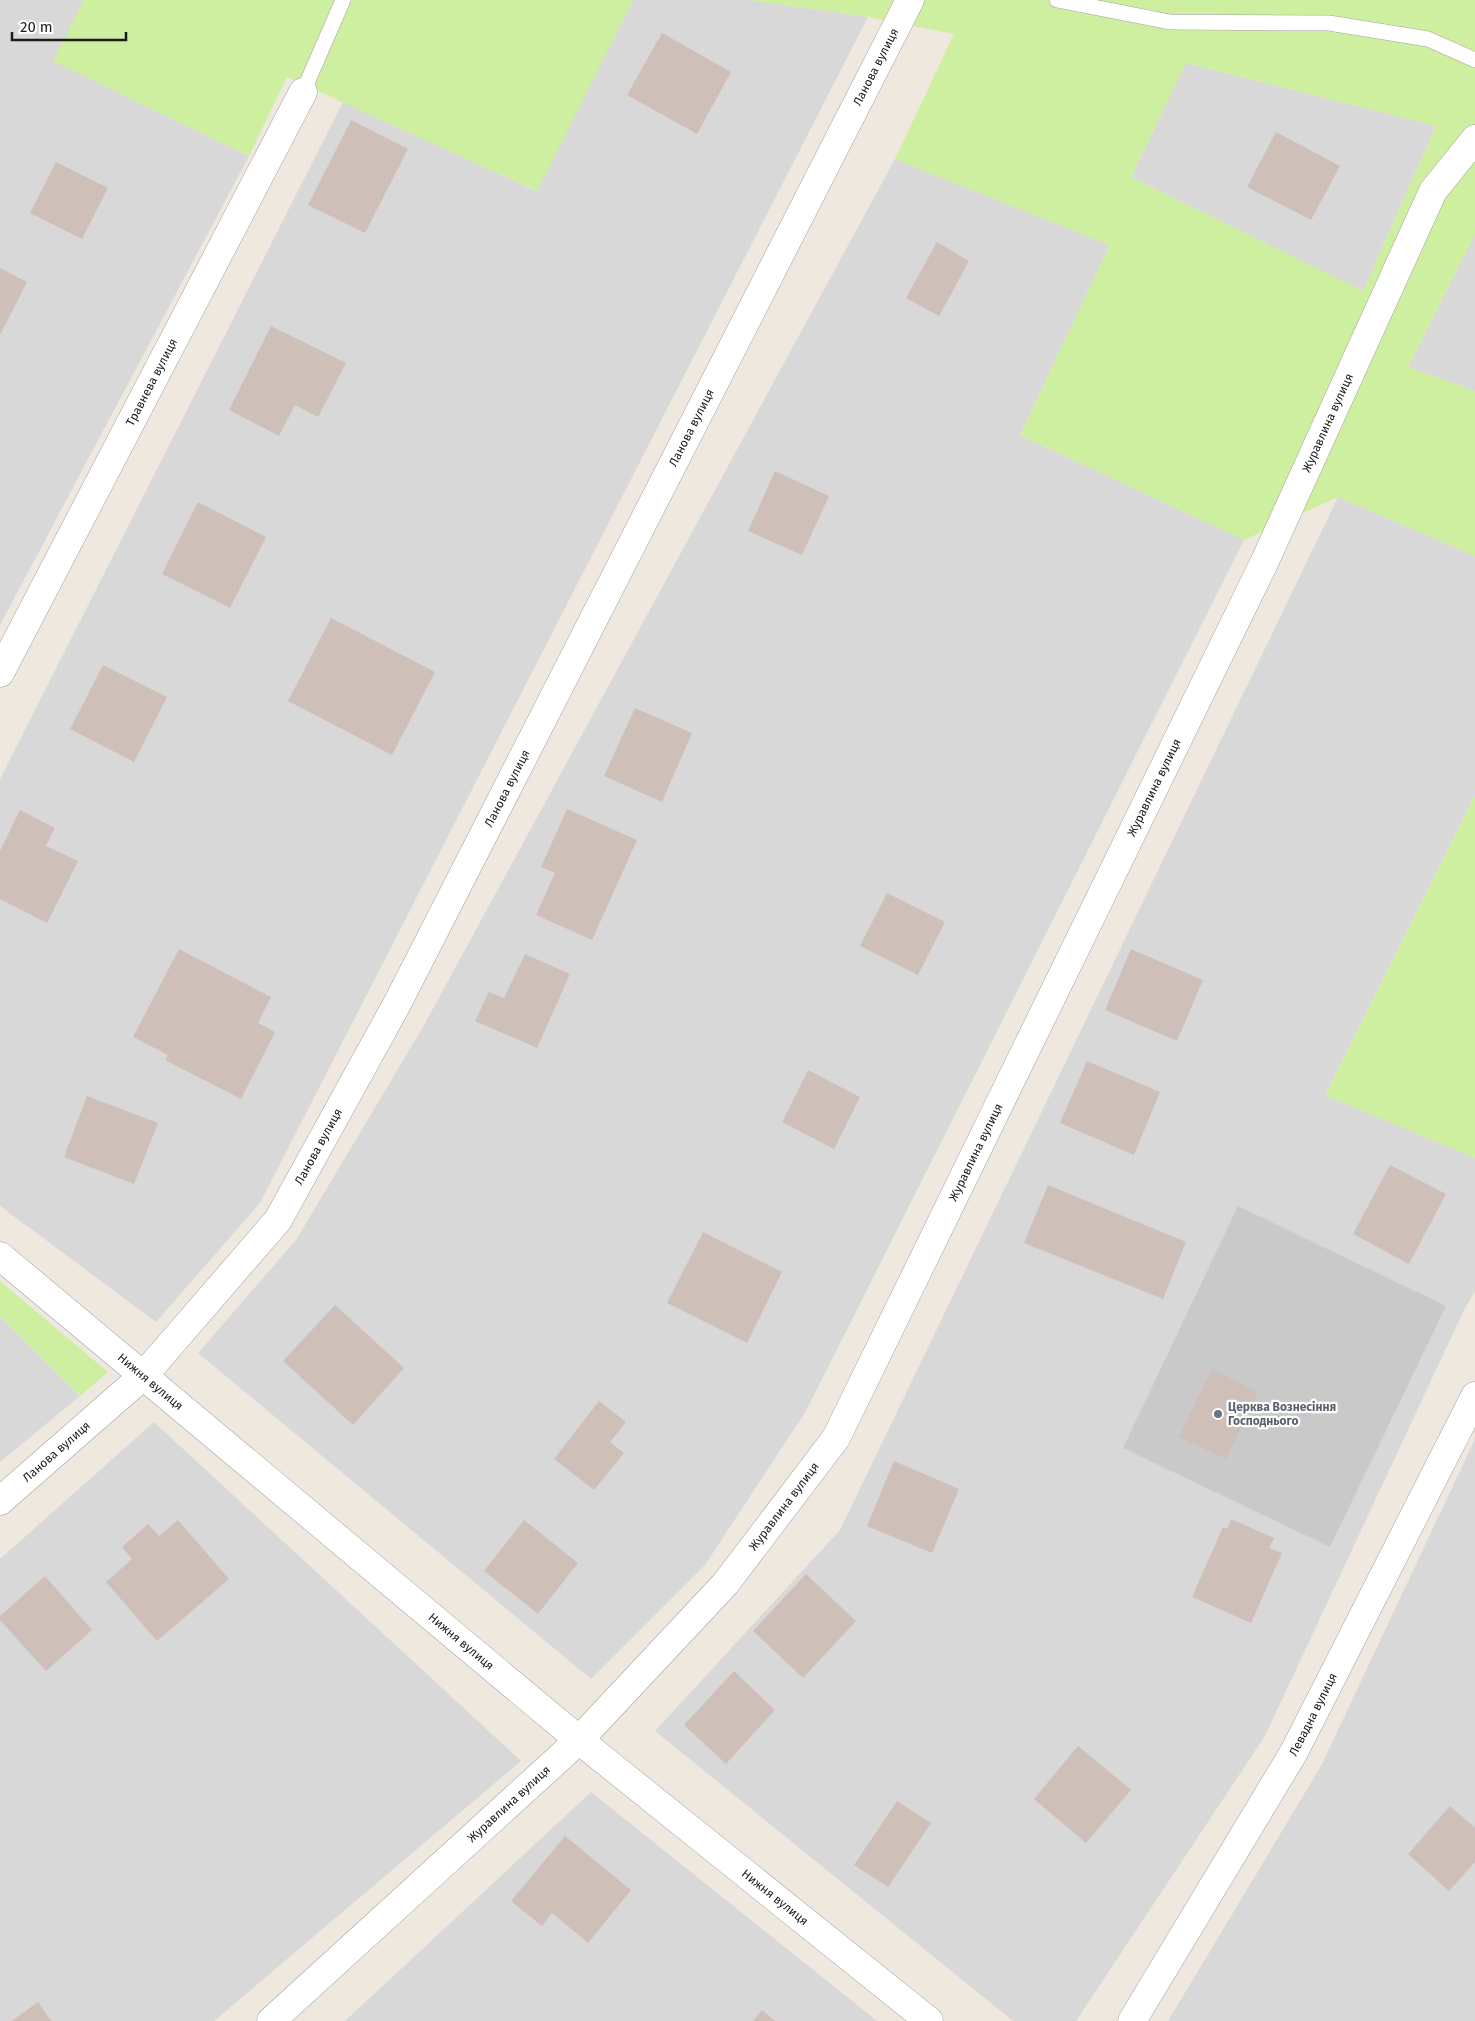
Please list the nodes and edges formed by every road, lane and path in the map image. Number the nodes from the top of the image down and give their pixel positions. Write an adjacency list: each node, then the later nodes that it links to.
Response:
1 (342, 0): 5 (lane)
2 (910, 0): 9 (street, Ланова вулиця)
3 (1057, 0): 4 (lane)
4 (1475, 60)
5 (303, 92): 7 (street, Травнева вулиця)
6 (1475, 139): 12 (street, Журавлина вулиця)
7 (0, 673)
8 (0, 1256): 9 (street, Нижня вулиця)
9 (144, 1375): 11 (street, Ланова вулиця); 12 (street, Нижня вулиця)
10 (1475, 1396): 15 (street, Левадна вулиця)
11 (0, 1501)
12 (579, 1740): 13 (street, Журавлина вулиця); 14 (street, Нижня вулиця)
13 (272, 2021)
14 (929, 2021)
15 (1132, 2021)

